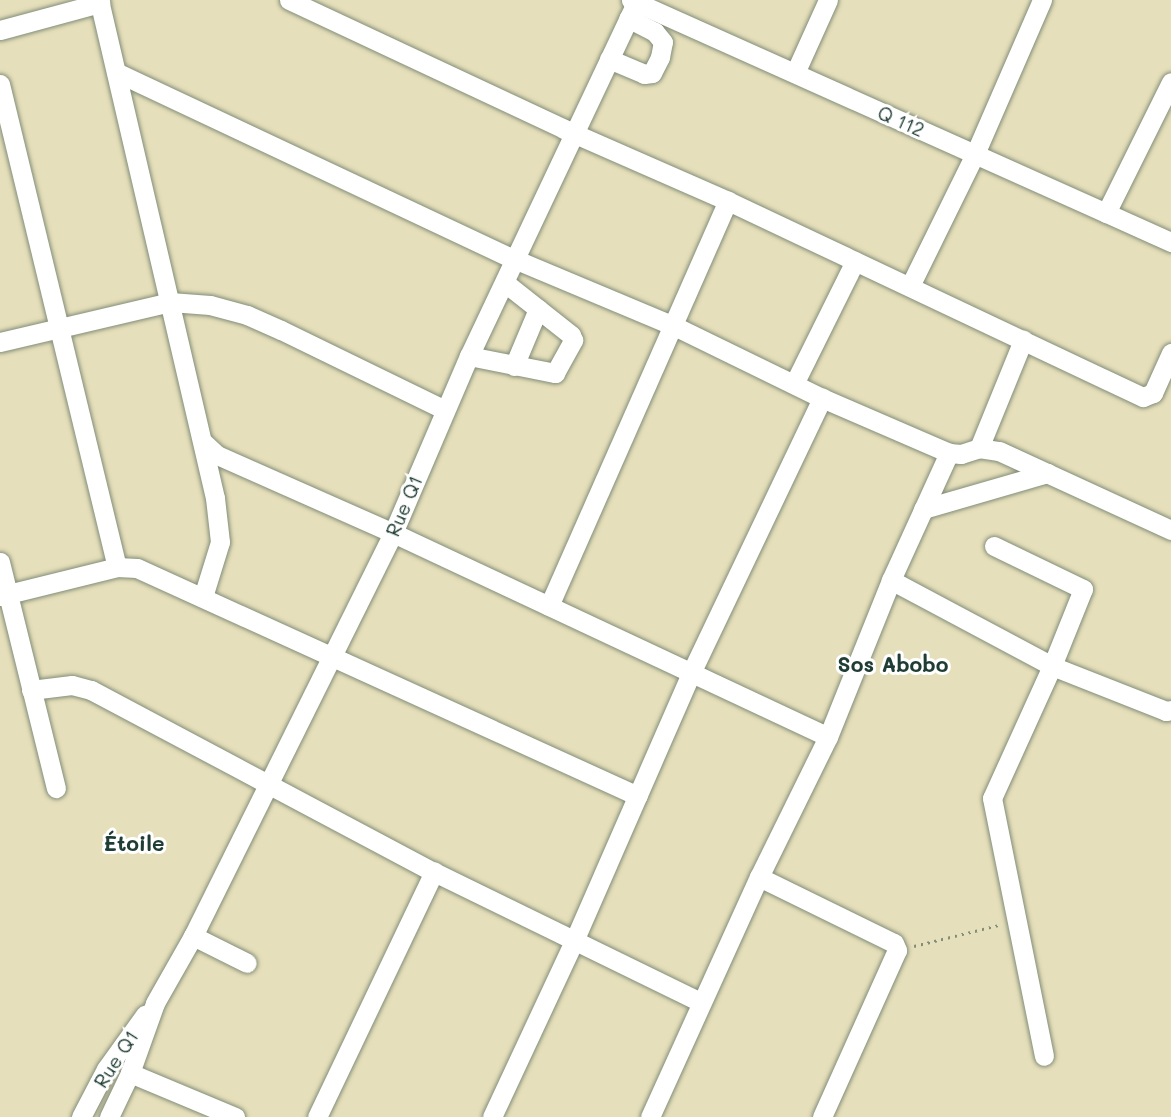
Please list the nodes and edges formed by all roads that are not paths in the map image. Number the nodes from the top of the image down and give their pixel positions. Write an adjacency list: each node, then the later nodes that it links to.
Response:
1 (289, 0): 12 (street)
2 (828, 0): 9 (street)
3 (1042, 0): 13 (street)
4 (100, 2): 6 (street); 8 (street)
5 (633, 5): 7 (street, Rue Q1); 7 (street); 9 (street, Q 112)
6 (0, 30)
7 (609, 59): 12 (street, Rue Q1)
8 (116, 72): 17 (street); 21 (street)
9 (795, 74): 13 (street, Q 112)
10 (1171, 82): 15 (street)
11 (0, 84): 24 (street)
12 (574, 133): 14 (street); 17 (street, Rue Q1)
13 (975, 154): 15 (street, Q 112); 20 (street)
14 (728, 201): 18 (street); 23 (street)
15 (1106, 213): 16 (street, Q 112)
16 (1171, 242)
17 (514, 259): 19 (street, Rue Q1); 23 (street)
18 (855, 261): 20 (street); 30 (street)
19 (504, 282): 22 (street); 28 (street, Rue Q1)
20 (910, 286): 25 (street)
21 (170, 302): 24 (street); 32 (street); 33 (street)
22 (538, 309): 29 (street); 29 (street)
23 (672, 324): 30 (street); 46 (street)
24 (60, 327): 26 (street); 42 (street)
25 (1023, 340): 27 (street); 34 (street)
26 (0, 342)
27 (1171, 353)
28 (469, 356): 29 (street); 32 (street, Rue Q1)
29 (514, 366)
30 (794, 384): 31 (street)
31 (822, 398): 35 (street); 49 (street)
32 (445, 410): 39 (street, Rue Q1)
33 (204, 443): 39 (street); 45 (street)
34 (979, 447): 35 (street); 36 (street)
35 (949, 453): 37 (street)
36 (1048, 472): 37 (street); 38 (street)
37 (923, 509): 43 (street)
38 (1171, 530)
39 (393, 533): 46 (street); 47 (street, Rue Q1)
40 (994, 546): 48 (street)
41 (0, 562): 44 (street)
42 (117, 567): 44 (street); 45 (street)
43 (891, 580): 48 (street); 52 (street)
44 (4, 595): 50 (street)
45 (203, 597): 47 (street)
46 (549, 606): 49 (street)
47 (331, 657): 53 (street, Rue Q1); 55 (street)
48 (1052, 666): 51 (street); 63 (street)
49 (691, 673): 52 (street); 55 (street)
50 (31, 690): 53 (street); 54 (street)
51 (1171, 710)
52 (828, 737): 57 (street)
53 (270, 785): 56 (street); 58 (street, Rue Q1)
54 (56, 788)
55 (638, 796): 59 (street)
56 (434, 872): 59 (street); 69 (street)
57 (759, 877): 61 (street); 65 (street)
58 (193, 936): 60 (street); 62 (street, Rue Q1)
59 (574, 942): 61 (street); 70 (street)
60 (247, 963)
61 (700, 1002): 71 (street)
62 (155, 1003): 64 (street, Rue Q1); 66 (street, Rue Q1)
63 (1044, 1056)
64 (130, 1073): 67 (street, Rue Q1); 68 (street)
65 (828, 1115)
66 (81, 1117)
67 (109, 1117)
68 (234, 1117)
69 (317, 1117)
70 (492, 1117)
71 (650, 1117)

